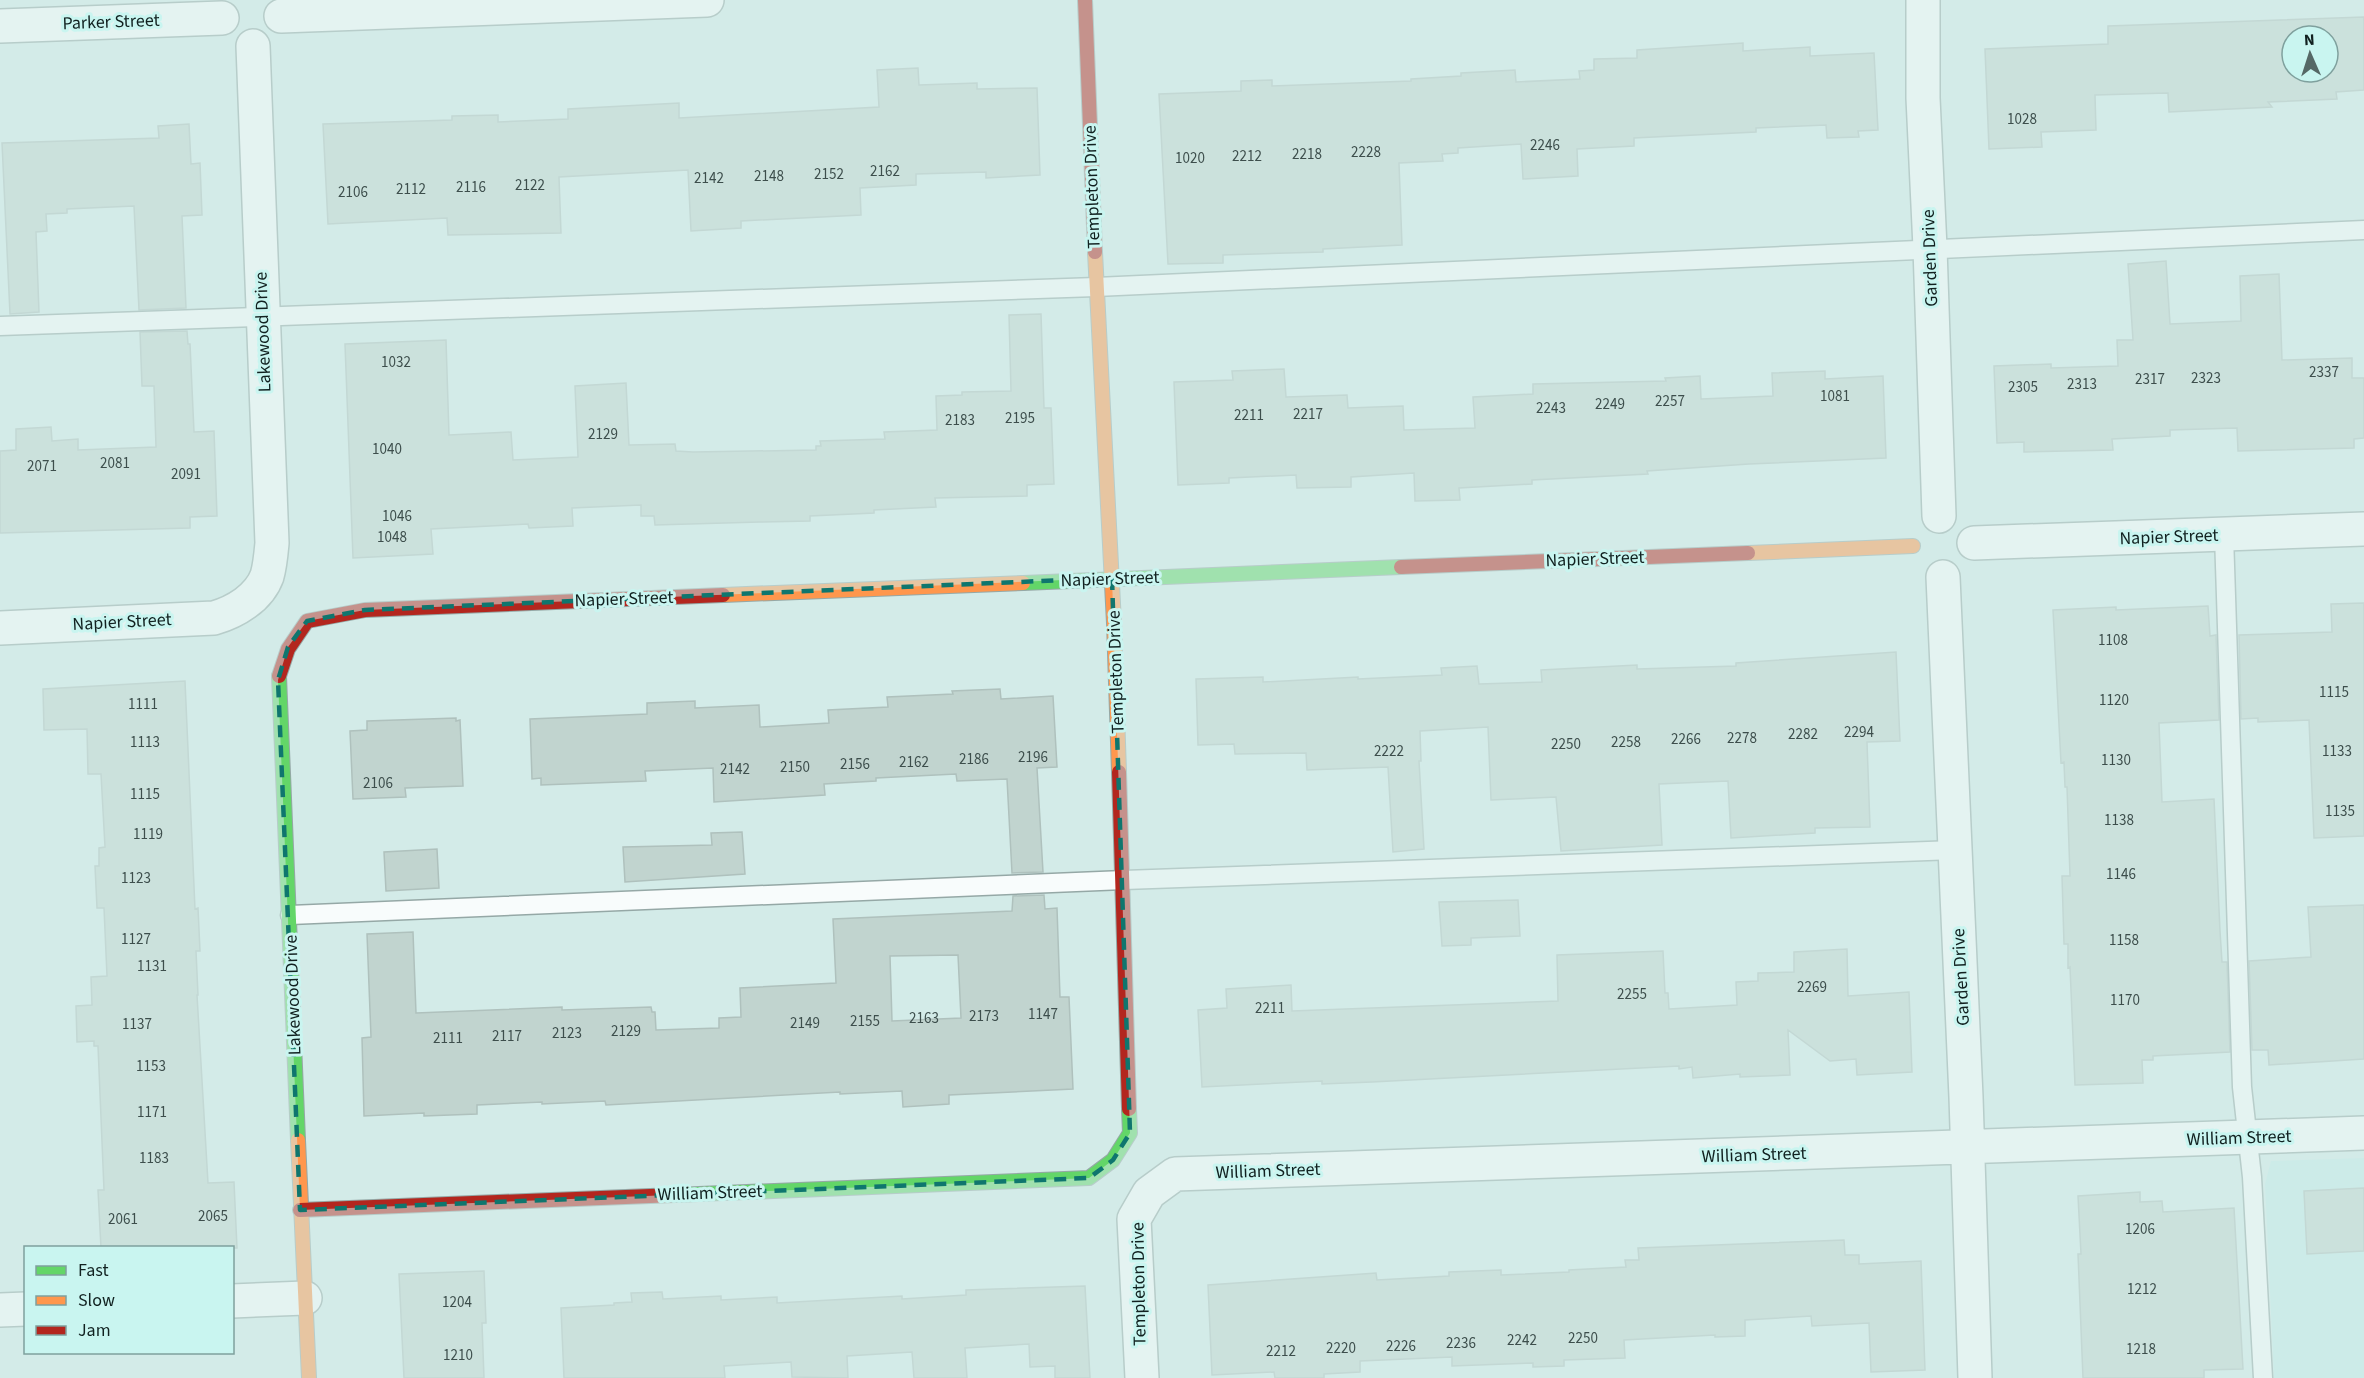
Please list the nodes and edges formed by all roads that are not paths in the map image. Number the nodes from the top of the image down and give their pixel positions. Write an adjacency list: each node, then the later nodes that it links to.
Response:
1 (707, 0): 4 (street)
2 (1085, 0): 10 (street, Templeton Drive)
3 (1923, 0): 9 (street, Garden Drive)
4 (279, 8): 7 (street)
5 (225, 9): 6 (street, Parker Street); 7 (street)
6 (0, 26)
7 (253, 46): 11 (street, Lakewood Drive)
8 (2364, 230): 9 (lane)
9 (1930, 248): 10 (lane); 13 (street, Garden Drive)
10 (1096, 287): 11 (lane); 19 (street, Templeton Drive)
11 (262, 316): 12 (lane); 20 (street, Lakewood Drive)
12 (0, 326)
13 (1939, 516): 16 (street); 17 (street)
14 (2364, 529): 15 (street, Napier Street)
15 (2224, 535): 16 (street, Napier Street); 27 (lane)
16 (1974, 543): 18 (street)
17 (1913, 546): 18 (street); 19 (street, Napier Street)
18 (1943, 577): 23 (street, Garden Drive)
19 (1112, 579): 21 (street, Napier Street); 24 (street, Templeton Drive)
20 (242, 607): 22 (street, Napier Street)
21 (307, 621): 25 (street, Lakewood Drive)
22 (0, 628)
23 (1955, 850): 24 (lane); 28 (street, Garden Drive)
24 (1124, 880): 25 (lane); 29 (street, Templeton Drive)
25 (290, 915): 31 (street, Lakewood Drive)
26 (2364, 1133): 27 (street, William Street)
27 (2248, 1138): 28 (street, William Street); 39 (lane)
28 (1968, 1148): 30 (street, William Street); 38 (street, Garden Drive)
29 (1113, 1160): 31 (street, William Street)
30 (1149, 1193): 37 (street, Templeton Drive)
31 (300, 1210): 32 (street, Lakewood Drive)
32 (305, 1298): 33 (street); 36 (street, Lakewood Drive)
33 (234, 1301)
34 (24, 1309): 35 (street)
35 (0, 1310)
36 (309, 1378)
37 (1142, 1378)
38 (1975, 1378)
39 (2263, 1378)

